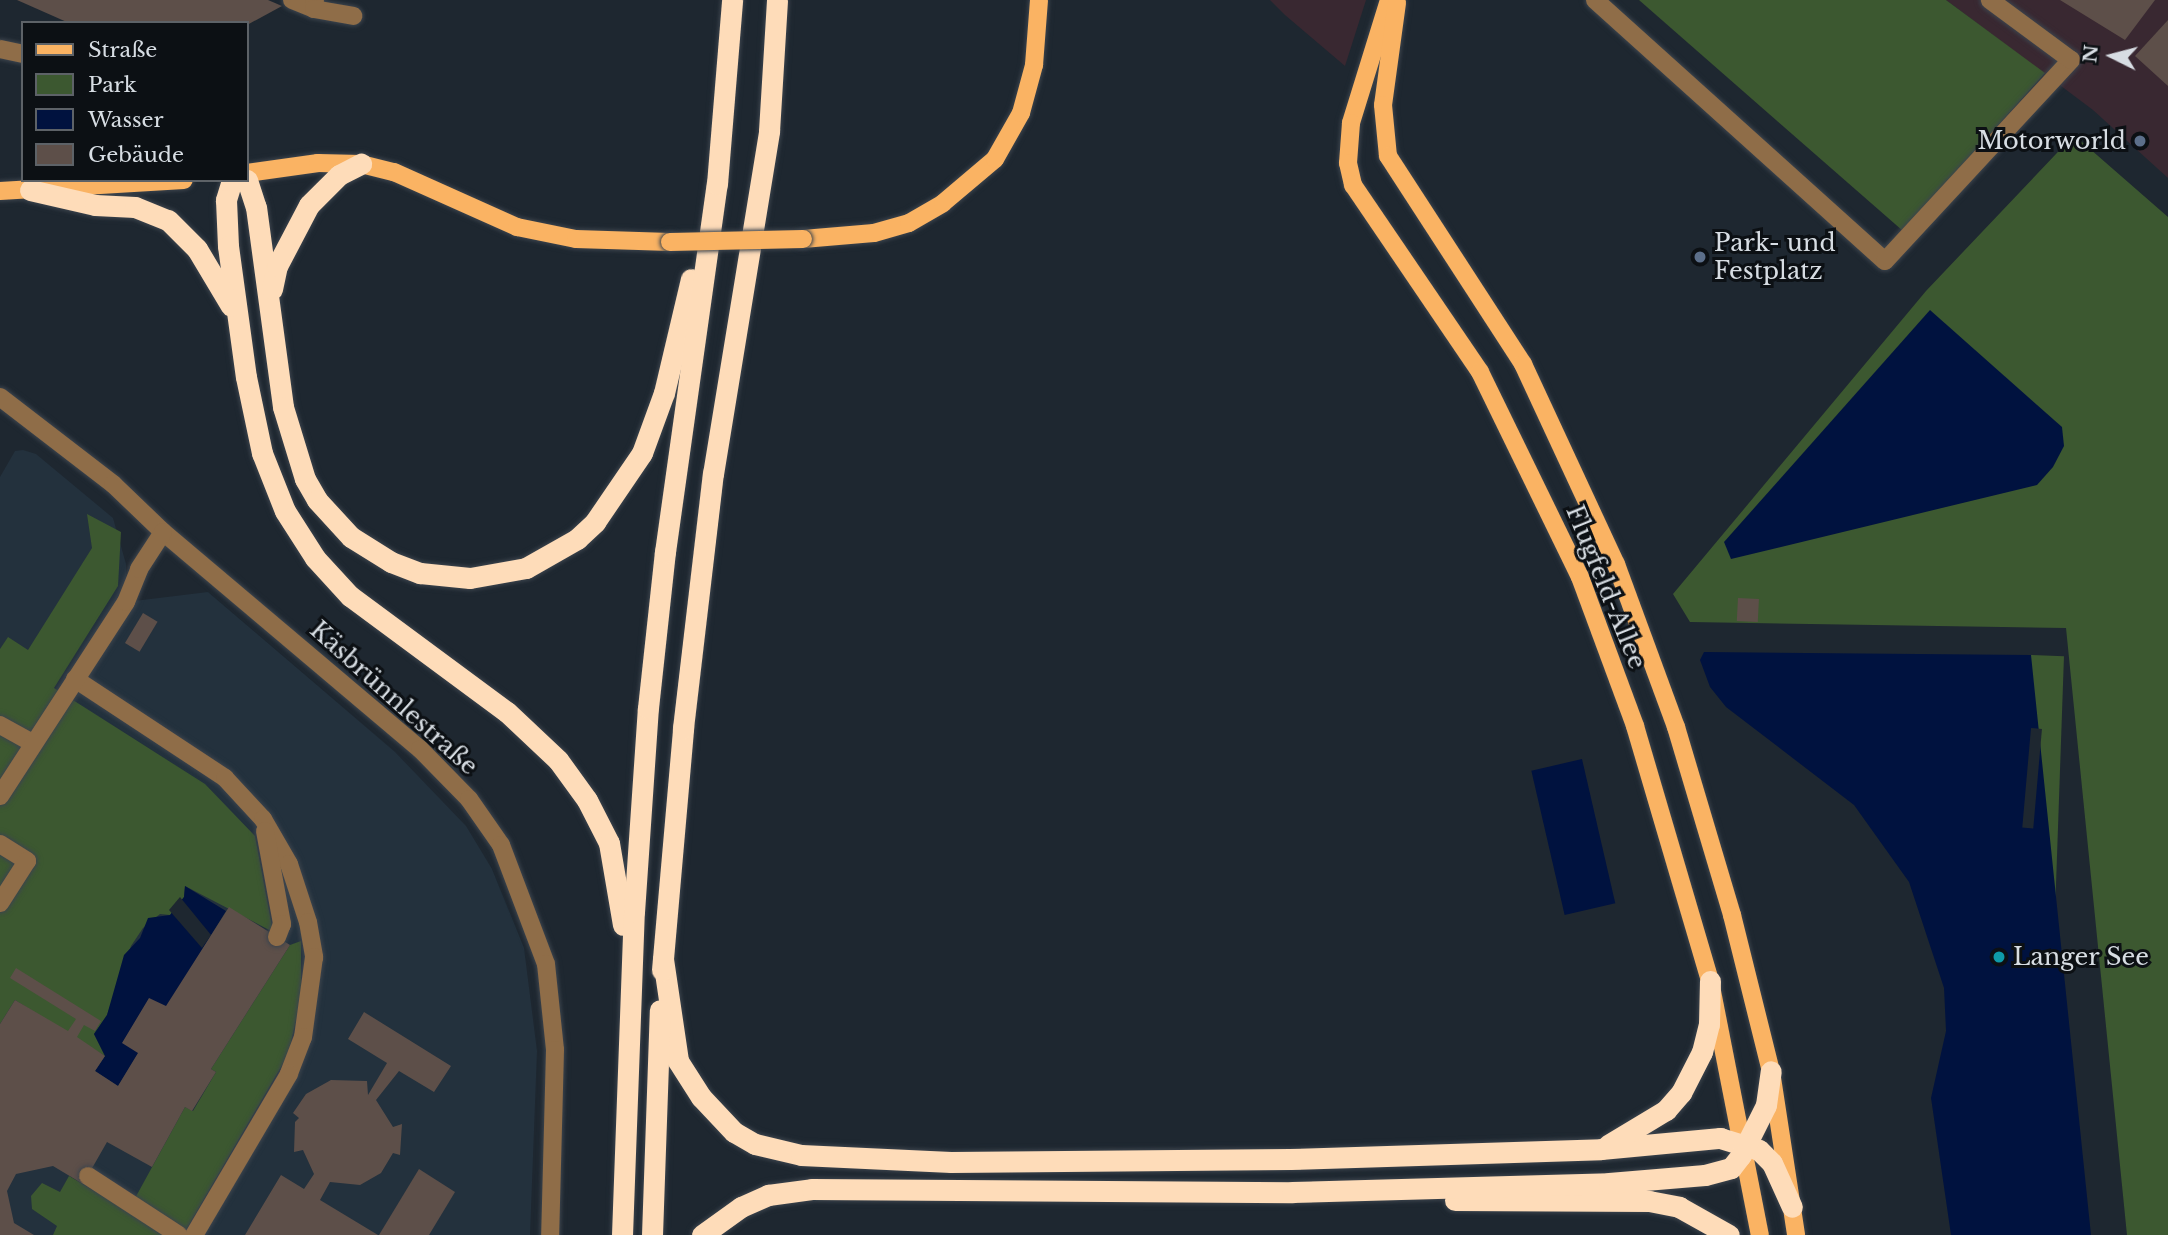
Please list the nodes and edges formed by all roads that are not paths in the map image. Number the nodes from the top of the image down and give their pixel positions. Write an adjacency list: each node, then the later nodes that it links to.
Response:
1 (292, 0): 9 (street)
2 (732, 0): 18 (highway)
3 (777, 0): 33 (highway)
4 (1039, 0): 13 (main road, bridge)
5 (1389, 0): 34 (main road, Flugfeld-Allee)
6 (1397, 0): 36 (main road, Flugfeld-Allee)
7 (1595, 0): 8 (street)
8 (1990, 0)
9 (315, 5): 10 (street)
10 (353, 16)
11 (0, 49): 12 (street)
12 (21, 54)
13 (361, 164): 14 (main road); 21 (highway)
14 (248, 173)
15 (153, 182): 19 (main road)
16 (232, 182): 22 (highway)
17 (248, 182): 21 (highway)
18 (717, 184): 21 (highway); 35 (highway)
19 (30, 190): 20 (main road); 22 (highway)
20 (0, 191)
21 (269, 301)
22 (236, 315): 35 (highway)
23 (0, 397): 24 (street, Käsbrünnlestraße)
24 (163, 532): 25 (street); 44 (street, Käsbrünnlestraße)
25 (75, 679): 27 (street); 29 (street)
26 (0, 725): 27 (street)
27 (33, 743): 28 (street)
28 (0, 796)
29 (263, 819): 32 (street); 43 (street)
30 (0, 844): 31 (street)
31 (0, 904)
32 (277, 937)
33 (663, 959): 38 (highway); 46 (highway)
34 (1710, 981): 37 (main road, Flugfeld-Allee); 38 (highway)
35 (628, 1031): 45 (highway)
36 (1771, 1070): 37 (highway); 41 (main road, Flugfeld-Allee)
37 (1745, 1144): 38 (highway); 40 (highway); 41 (highway); 49 (main road, Flugfeld-Allee)
38 (1601, 1149)
39 (88, 1176): 42 (street)
40 (1292, 1192): 47 (highway); 48 (highway)
41 (1792, 1207): 50 (main road, Flugfeld-Allee)
42 (179, 1235)
43 (194, 1235)
44 (550, 1235)
45 (622, 1235)
46 (652, 1235)
47 (702, 1235)
48 (1729, 1235)
49 (1760, 1235)
50 (1796, 1235)

